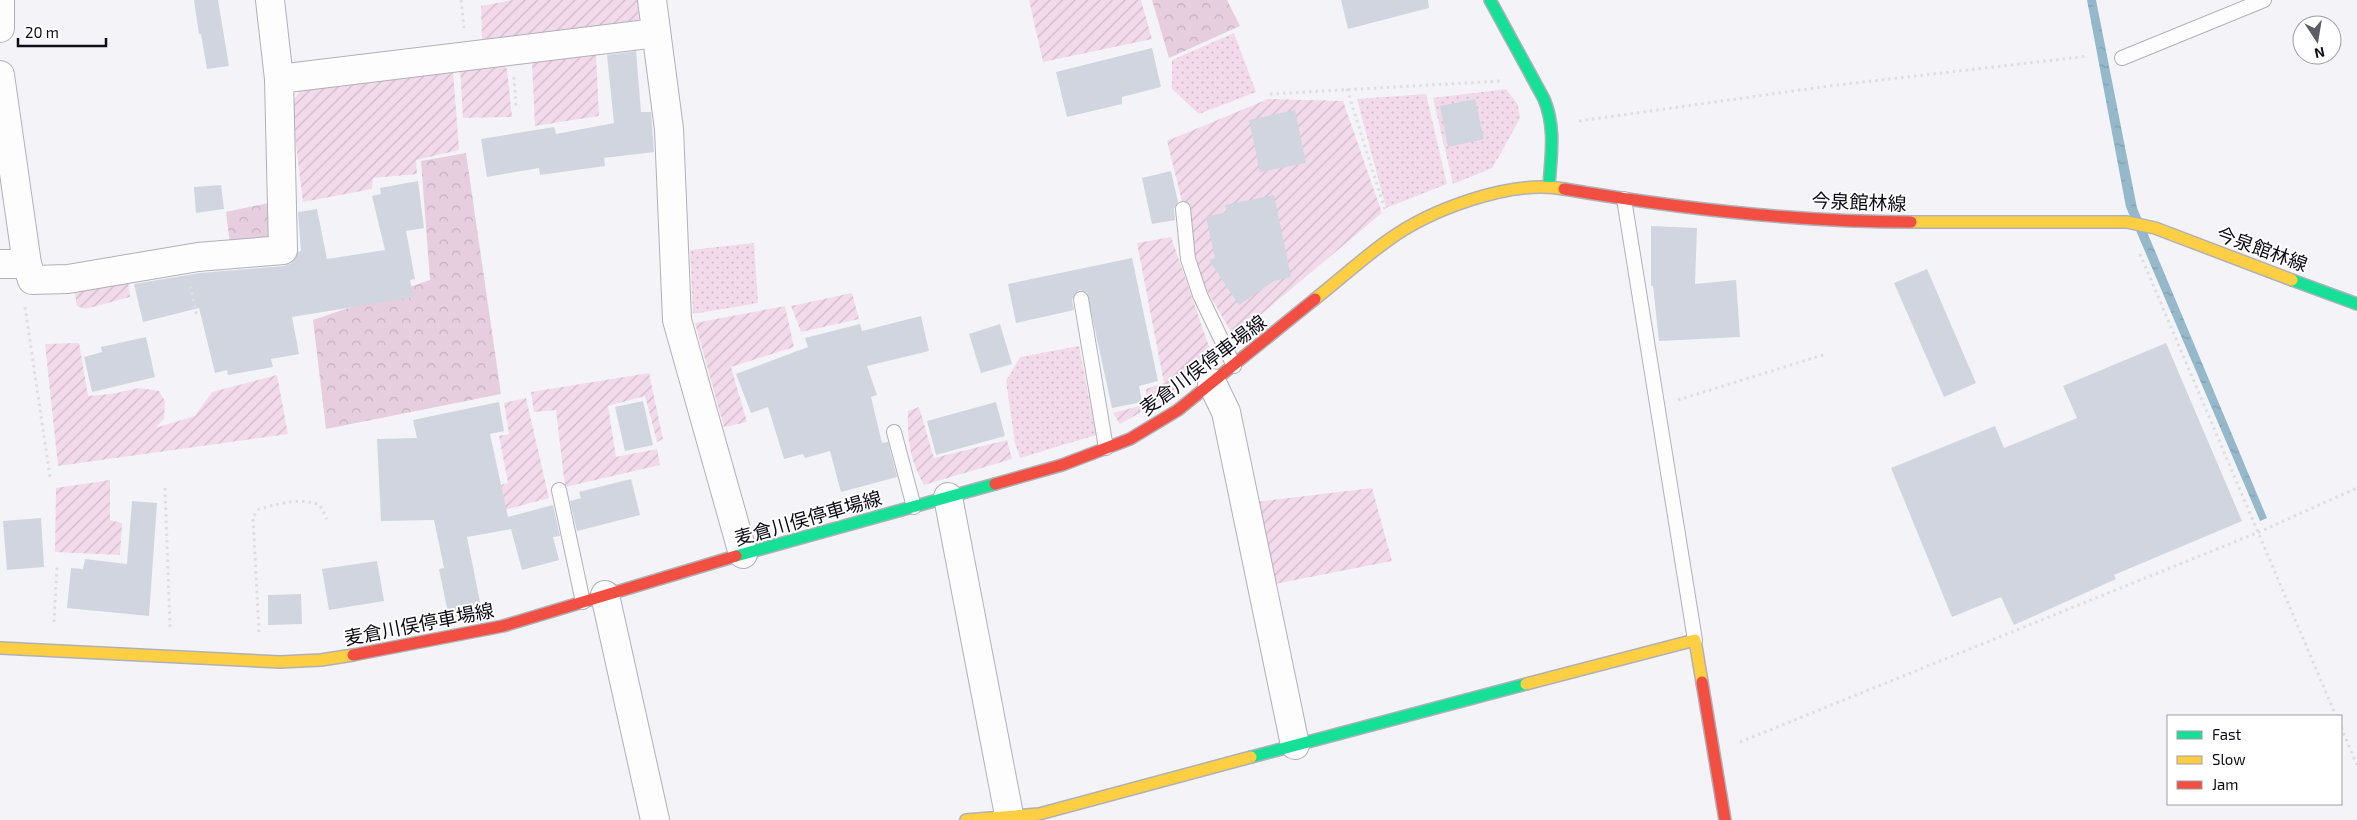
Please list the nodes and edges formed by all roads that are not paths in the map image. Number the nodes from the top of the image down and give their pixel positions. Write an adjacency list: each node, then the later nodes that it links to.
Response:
1 (0, 0): 6 (street)
2 (270, 0): 10 (street)
3 (652, 0): 7 (street)
4 (1490, 0): 11 (main road)
5 (2264, 0): 8 (lane)
6 (0, 28)
7 (656, 33): 10 (street); 24 (street)
8 (2122, 58)
9 (0, 75): 14 (street)
10 (279, 79): 14 (street)
11 (1549, 186): 12 (main road, 今泉館林線); 17 (main road, 麦倉川俣停車場線)
12 (1624, 199): 16 (main road, 今泉館林線); 26 (lane)
13 (1183, 209): 17 (lane)
14 (15, 264)
15 (1081, 299): 20 (lane)
16 (2357, 304)
17 (1234, 366): 18 (main road, 麦倉川俣停車場線)
18 (1212, 383): 20 (main road, 麦倉川俣停車場線); 28 (street)
19 (894, 432): 23 (lane)
20 (1106, 448): 22 (main road, 麦倉川俣停車場線)
21 (559, 490): 25 (lane)
22 (948, 497): 23 (main road, 麦倉川俣停車場線); 29 (street)
23 (914, 507): 24 (main road, 麦倉川俣停車場線)
24 (744, 554): 25 (main road, 麦倉川俣停車場線)
25 (594, 599): 27 (main road, 麦倉川俣停車場線); 30 (street)
26 (1695, 640): 28 (main road); 32 (main road)
27 (0, 648)
28 (1295, 745): 29 (main road)
29 (1009, 815): 31 (main road)
30 (655, 820)
31 (966, 820)
32 (1725, 820)

